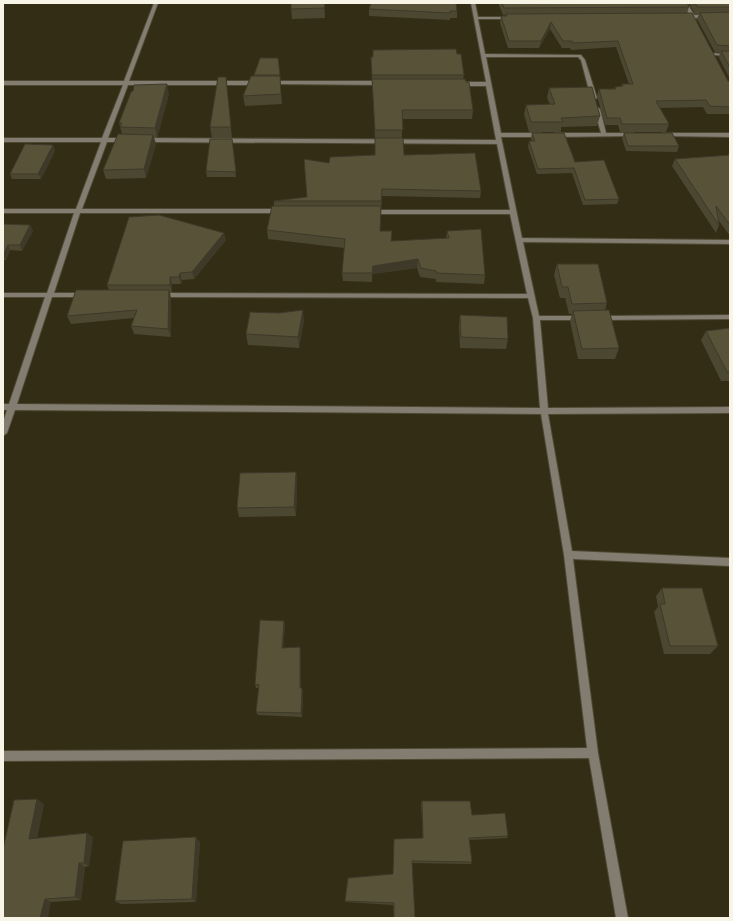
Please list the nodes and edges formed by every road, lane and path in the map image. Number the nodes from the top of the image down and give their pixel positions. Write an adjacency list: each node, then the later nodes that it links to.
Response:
1 (156, 3): 16 (street)
2 (474, 3): 7 (street)
3 (685, 3): 6 (street)
4 (730, 16): 6 (street)
5 (676, 17): 6 (street)
6 (692, 17): 9 (street)
7 (477, 18): 8 (street); 12 (street)
8 (516, 18)
9 (699, 29)
10 (709, 48): 11 (street)
11 (712, 54): 13 (street); 14 (street)
12 (483, 55): 19 (street); 21 (street)
13 (730, 55)
14 (716, 61)
15 (3, 83): 16 (street)
16 (126, 83): 17 (street); 26 (street)
17 (386, 83)
18 (449, 84): 19 (street)
19 (488, 84): 20 (street)
20 (498, 135): 21 (street); 27 (street)
21 (604, 135): 22 (street)
22 (636, 135)
23 (659, 135): 24 (street)
24 (730, 135)
25 (3, 140): 26 (street)
26 (105, 140): 27 (street); 29 (street)
27 (499, 142): 32 (street)
28 (3, 211): 29 (street)
29 (78, 211): 30 (street); 36 (street)
30 (290, 212)
31 (362, 212): 32 (street)
32 (513, 212): 33 (street)
33 (519, 240): 34 (street); 39 (street)
34 (730, 242)
35 (3, 295): 36 (street)
36 (50, 295): 37 (street); 43 (street)
37 (90, 295)
38 (153, 295): 39 (street)
39 (531, 296): 41 (street)
40 (730, 317): 41 (street)
41 (536, 318): 45 (street)
42 (3, 407): 43 (street)
43 (12, 407): 45 (street); 46 (street)
44 (730, 410): 45 (street)
45 (544, 411): 47 (street)
46 (3, 432)
47 (568, 555): 48 (street); 49 (street)
48 (730, 562)
49 (593, 753): 50 (street); 51 (street)
50 (3, 756)
51 (622, 918)

